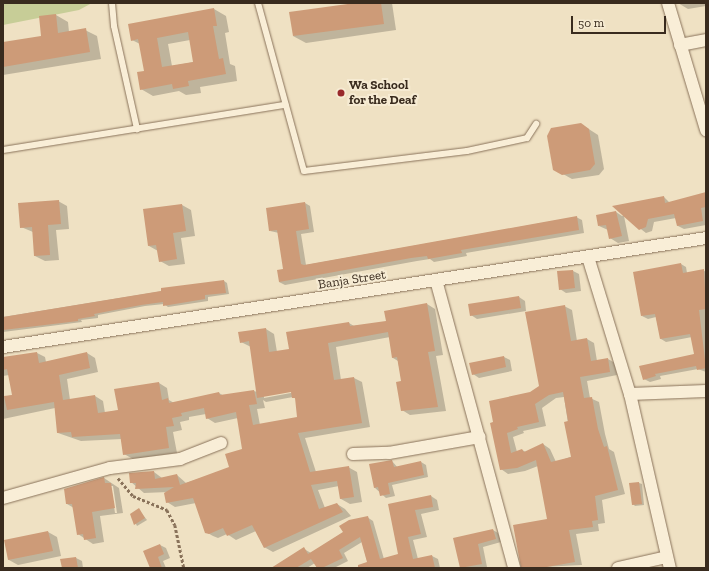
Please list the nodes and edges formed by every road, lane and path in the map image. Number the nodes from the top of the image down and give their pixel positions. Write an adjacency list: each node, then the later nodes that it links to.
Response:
1 (112, 3): 8 (lane)
2 (258, 3): 6 (lane)
3 (668, 3): 5 (street)
4 (706, 40): 5 (street)
5 (680, 45): 9 (street)
6 (285, 105): 7 (lane); 8 (lane)
7 (536, 124)
8 (137, 129): 10 (lane)
9 (706, 130)
10 (3, 150)
11 (706, 238): 12 (street, Banja Street)
12 (588, 256): 13 (street, Banja Street); 16 (street)
13 (436, 280): 14 (street, Banja Street); 17 (street)
14 (3, 347)
15 (706, 391): 16 (street)
16 (630, 394): 22 (street)
17 (480, 437): 19 (street); 24 (street)
18 (221, 443): 20 (street)
19 (353, 454)
20 (110, 468): 21 (street); 23 (path)
21 (3, 498)
22 (669, 562): 25 (street)
23 (184, 568)
24 (514, 568)
25 (618, 568)

